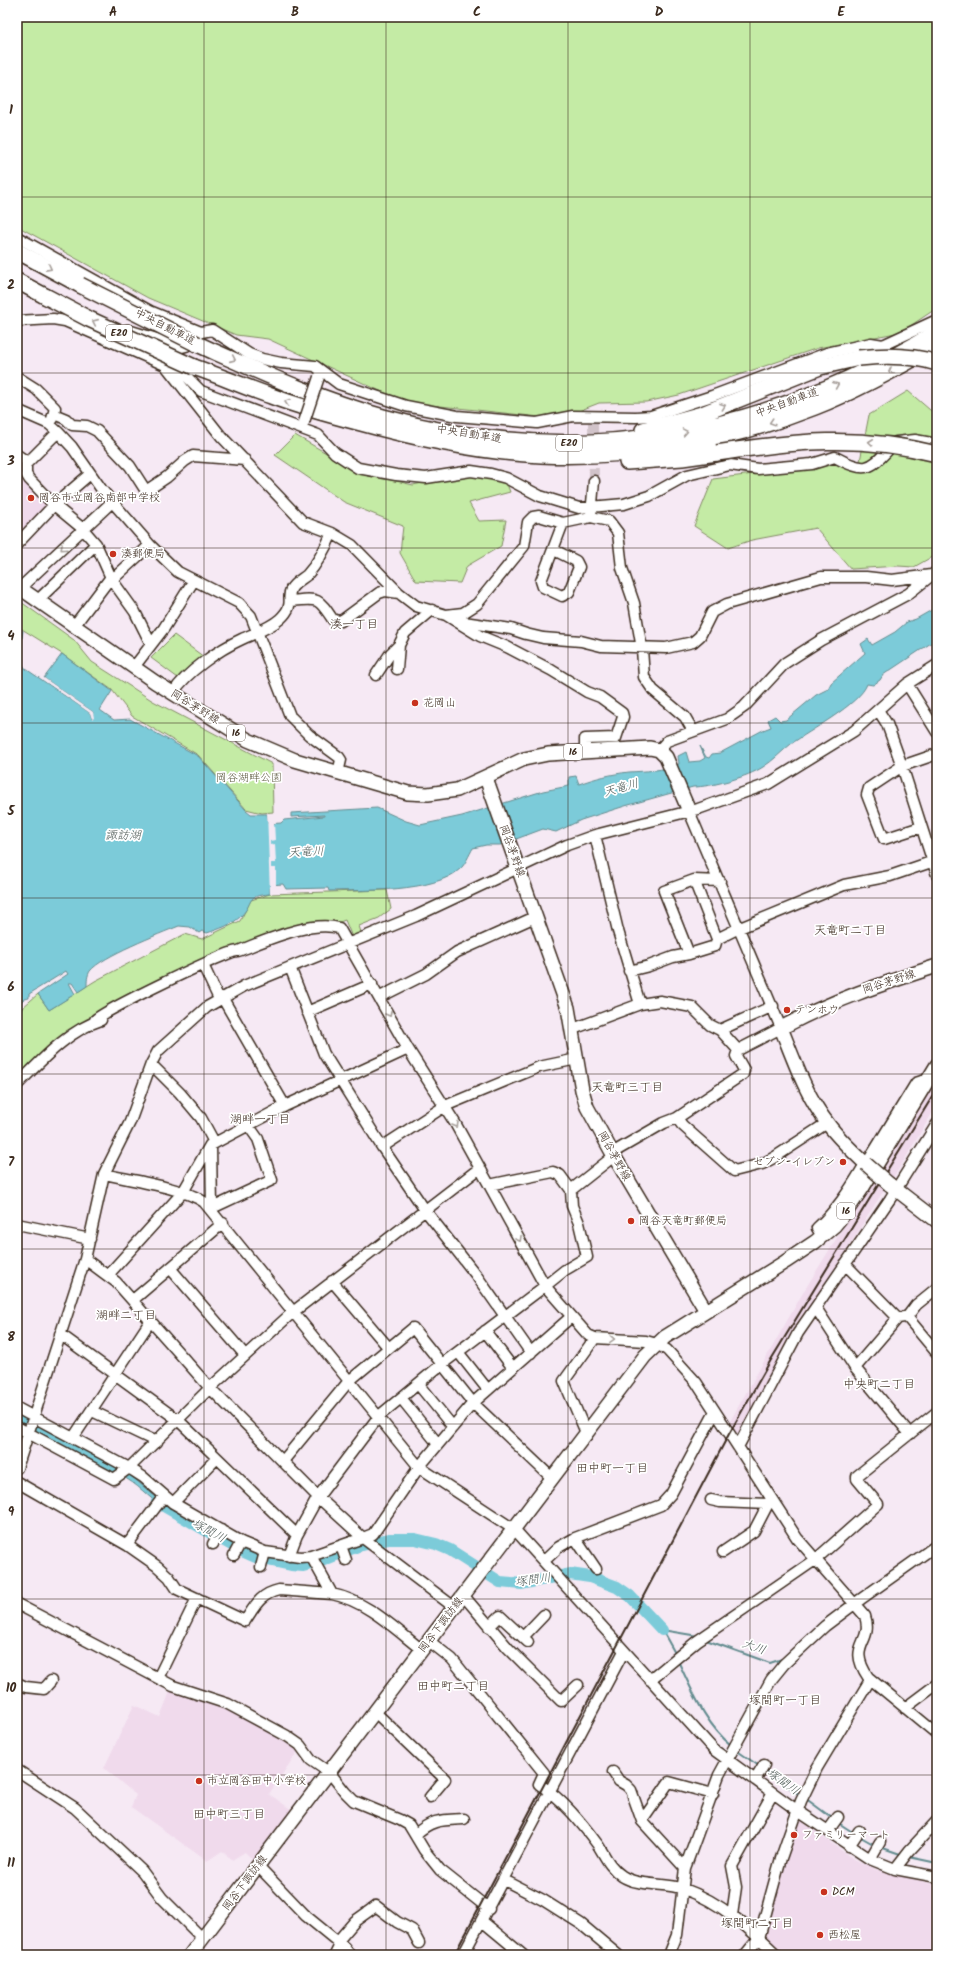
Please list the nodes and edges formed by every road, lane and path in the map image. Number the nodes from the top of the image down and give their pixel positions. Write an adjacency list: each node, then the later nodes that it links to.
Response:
1 (17, 237): 7 (street)
2 (17, 251): 7 (highway, 中央自動車道 / E20, one-way to 7, bridge)
3 (17, 282): 16 (highway, 中央自動車道 / E20, one-way to 3, bridge)
4 (937, 320): 13 (street)
5 (17, 321): 8 (street)
6 (937, 332): 12 (highway, 中央自動車道 / E20, one-way to 6)
7 (199, 338): 8 (street); 12 (highway, 中央自動車道 / E20, one-way to 12); 13 (street)
8 (113, 342): 11 (street)
9 (937, 345): 16 (highway, 中央自動車道 / E20, one-way to 16)
10 (937, 363): 12 (highway, one-way to 10, bridge)
11 (170, 369): 19 (street); 24 (street)
12 (263, 373)
13 (320, 373): 19 (street, bridge)
14 (17, 377): 17 (street)
15 (17, 410): 18 (street)
16 (322, 413): 22 (highway, one-way to 16, bridge)
17 (54, 414): 18 (street); 24 (street)
18 (49, 424): 20 (street)
19 (303, 425): 30 (street)
20 (58, 432): 25 (street); 26 (street)
21 (937, 444): 30 (street)
22 (937, 454)
23 (17, 455): 25 (street)
24 (245, 460): 33 (street)
25 (26, 464): 29 (street)
26 (90, 474): 28 (street); 29 (street)
27 (594, 481): 30 (street)
28 (112, 502): 32 (street); 36 (street)
29 (54, 505): 32 (street); 34 (street)
30 (592, 512): 31 (street); 51 (street)
31 (563, 523): 37 (street); 46 (street)
32 (83, 529): 35 (street); 41 (street, one-way to 41)
33 (332, 532): 42 (street); 44 (street)
34 (17, 544)
35 (96, 544): 39 (street); 43 (street)
36 (150, 545): 39 (street); 40 (street)
37 (554, 550): 37 (street)
38 (934, 573): 51 (street); 59 (street)
39 (112, 579): 47 (street); 49 (street)
40 (194, 580): 48 (street); 49 (street)
41 (19, 587): 43 (main road, 岡谷茅野線 / 16)
42 (399, 593): 44 (street); 45 (street)
43 (38, 600): 47 (main road, 岡谷茅野線 / 16)
44 (291, 601): 48 (street)
45 (432, 610): 46 (street); 50 (street)
46 (450, 617): 51 (street); 61 (street)
47 (74, 626): 53 (main road, 岡谷茅野線 / 16)
48 (258, 632): 57 (street); 65 (street)
49 (151, 644): 53 (street)
50 (399, 645): 54 (street); 55 (street)
51 (642, 649): 59 (street)
52 (937, 665): 56 (street)
53 (134, 667): 57 (main road, 岡谷茅野線 / 16)
54 (397, 669)
55 (376, 676)
56 (907, 684): 58 (street); 60 (street)
57 (173, 693): 65 (main road, 岡谷茅野線 / 16)
58 (878, 710): 64 (street); 67 (street)
59 (693, 731): 62 (street)
60 (937, 732)
61 (585, 750): 62 (main road, 岡谷茅野線 / 16); 66 (main road, 岡谷茅野線 / 16)
62 (661, 752): 67 (main road)
63 (937, 754): 64 (street)
64 (902, 766): 68 (street); 68 (street)
65 (338, 773): 66 (main road, 岡谷茅野線 / 16)
66 (487, 782): 71 (main road, 岡谷茅野線)
67 (688, 808): 69 (street); 74 (street)
68 (920, 827): 70 (street)
69 (595, 835): 71 (street); 83 (street)
70 (935, 861): 72 (street); 76 (street)
71 (516, 863): 75 (main road, 岡谷茅野線); 78 (street)
72 (937, 875)
73 (694, 880): 74 (street); 77 (street); 79 (street)
74 (720, 881): 76 (street)
75 (535, 917): 85 (street); 91 (main road, 岡谷茅野線)
76 (740, 928): 77 (street); 88 (street)
77 (717, 939): 79 (street)
78 (349, 944): 80 (street); 82 (street); 84 (street)
79 (689, 954): 83 (street)
80 (204, 966): 86 (street); 100 (street)
81 (937, 966): 90 (main road, 岡谷茅野線)
82 (290, 967): 86 (street); 89 (street)
83 (629, 971): 87 (street)
84 (372, 984): 85 (street); 89 (street)
85 (380, 997): 93 (street, one-way to 93)
86 (220, 998): 96 (street); 101 (street)
87 (640, 1004): 91 (street); 92 (street)
88 (772, 1006): 90 (street); 92 (street)
89 (307, 1012): 98 (street)
90 (781, 1028): 94 (street); 104 (main road)
91 (573, 1029): 95 (main road, 岡谷茅野線)
92 (720, 1030): 94 (street)
93 (408, 1049): 98 (street); 102 (street)
94 (738, 1050): 103 (street)
95 (578, 1059): 102 (street); 109 (main road, 岡谷茅野線)
96 (151, 1064): 107 (street); 112 (street)
97 (937, 1065): 99 (main road, 16)
98 (341, 1080): 101 (street); 108 (street)
99 (928, 1082): 110 (street); 122 (main road, 16)
100 (17, 1086)
101 (285, 1106): 106 (street)
102 (445, 1106): 108 (street); 111 (street, one-way to 111)
103 (677, 1118): 104 (street); 109 (street)
104 (827, 1123): 110 (main road)
105 (937, 1124): 114 (street)
106 (248, 1125): 107 (street); 117 (street)
107 (213, 1143): 116 (street); 117 (street)
108 (382, 1147): 118 (street)
109 (613, 1155): 115 (street); 133 (main road, 岡谷茅野線)
110 (866, 1164): 114 (main road, bridge); 122 (street)
111 (480, 1168): 113 (street); 118 (street)
112 (104, 1174): 116 (street); 123 (street)
113 (489, 1185): 115 (street); 129 (street, one-way to 129)
114 (892, 1186): 119 (main road); 125 (street)
115 (571, 1190): 129 (street)
116 (183, 1192): 117 (street); 127 (street)
117 (211, 1208): 120 (street)
118 (425, 1210): 128 (street); 135 (street)
119 (937, 1220)
120 (223, 1223): 126 (street); 134 (street)
121 (17, 1224): 123 (street)
122 (822, 1236): 133 (main road, 16)
123 (90, 1239): 124 (street)
124 (85, 1258): 127 (street); 140 (street)
125 (845, 1264): 132 (street); 137 (street)
126 (170, 1268): 131 (street); 147 (street)
127 (108, 1275): 131 (street)
128 (332, 1281): 134 (street); 143 (street)
129 (545, 1286): 135 (street); 136 (street)
130 (937, 1288): 137 (street)
131 (133, 1300): 138 (street)
132 (816, 1308): 150 (street); 173 (street)
133 (706, 1311): 142 (main road, 岡谷下諏訪線)
134 (293, 1312): 147 (street); 152 (street)
135 (505, 1317): 139 (street); 145 (street)
136 (571, 1317): 141 (street); 145 (street)
137 (903, 1317): 146 (street); 150 (street)
138 (151, 1320): 151 (street); 154 (street)
139 (485, 1331): 144 (street); 149 (street)
140 (60, 1334): 151 (street); 163 (street)
141 (595, 1338): 142 (street, one-way to 142); 169 (street)
142 (656, 1344): 160 (street); 169 (main road, 岡谷下諏訪線)
143 (388, 1347): 148 (street); 152 (street)
144 (458, 1352): 148 (street); 155 (street)
145 (531, 1353): 149 (street)
146 (937, 1353)
147 (245, 1355): 154 (street)
148 (442, 1364): 153 (street); 157 (street)
149 (513, 1368): 155 (street)
150 (855, 1368): 168 (street)
151 (117, 1373): 159 (street); 164 (street)
152 (349, 1381): 162 (street); 175 (street)
153 (418, 1384): 156 (street); 166 (street)
154 (210, 1388): 164 (street); 175 (street)
155 (488, 1390): 157 (street)
156 (401, 1398): 162 (street); 172 (street)
157 (473, 1403): 166 (street); 179 (street)
158 (17, 1408): 163 (street)
159 (92, 1410): 170 (street); 171 (street)
160 (715, 1412): 173 (street); 189 (street)
161 (937, 1412): 168 (street)
162 (379, 1416): 176 (street); 182 (street)
163 (33, 1417): 167 (street); 170 (street)
164 (178, 1420): 171 (street); 174 (street)
165 (17, 1427): 167 (street)
166 (453, 1427): 172 (street)
167 (28, 1433): 177 (street); 178 (street)
168 (910, 1434): 202 (street)
169 (587, 1435): 179 (main road, 岡谷下諏訪線)
170 (72, 1438): 178 (street)
171 (157, 1442): 178 (street)
172 (438, 1444): 176 (street)
173 (738, 1447): 185 (street)
174 (217, 1458): 184 (street); 188 (street)
175 (283, 1461): 182 (street)
176 (419, 1467): 186 (street); 190 (street)
177 (17, 1468)
178 (128, 1469): 181 (street)
179 (553, 1478): 186 (main road, 岡谷下諏訪線)
180 (17, 1482): 193 (street)
181 (163, 1497): 184 (street); 193 (street)
182 (318, 1497): 188 (street); 190 (street)
183 (711, 1500): 185 (street)
184 (173, 1503): 187 (street)
185 (770, 1503): 196 (street); 202 (street)
186 (515, 1530): 203 (street); 207 (main road, 岡谷下諏訪線)
187 (221, 1531): 191 (street); 192 (street)
188 (297, 1535): 199 (street)
189 (575, 1538): 203 (street); 205 (street)
190 (365, 1539): 195 (street); 211 (street)
191 (241, 1543): 197 (street); 198 (street)
192 (214, 1544)
193 (128, 1545): 208 (street)
194 (937, 1546): 209 (street)
195 (341, 1547): 200 (street); 201 (street)
196 (723, 1552)
197 (265, 1553): 199 (street); 204 (street)
198 (234, 1555)
199 (289, 1556): 200 (street)
200 (312, 1557): 206 (street)
201 (346, 1560)
202 (815, 1560): 209 (street); 217 (street)
203 (544, 1561): 215 (street)
204 (261, 1567)
205 (596, 1569)
206 (332, 1594): 208 (street); 214 (street)
207 (463, 1595): 211 (main road, 岡谷下諏訪線); 213 (street)
208 (197, 1598): 216 (street)
209 (855, 1603): 218 (street); 226 (street)
210 (17, 1604): 216 (street)
211 (454, 1607): 214 (main road, 岡谷下諏訪線)
212 (544, 1615): 213 (street)
213 (489, 1627): 222 (street)
214 (425, 1645): 224 (main road, 岡谷下諏訪線); 230 (street)
215 (624, 1651): 217 (street); 230 (street)
216 (158, 1678): 229 (street)
217 (650, 1680): 226 (street)
218 (870, 1680): 223 (street); 234 (street)
219 (51, 1681): 220 (street)
220 (17, 1683)
221 (937, 1684): 223 (street)
222 (578, 1685)
223 (905, 1708): 225 (street)
224 (376, 1713): 229 (main road, 岡谷下諏訪線); 233 (street)
225 (937, 1734)
226 (731, 1751): 231 (street); 232 (street)
227 (17, 1770): 249 (street)
228 (613, 1772): 237 (street)
229 (330, 1773): 238 (street); 239 (main road, 岡谷下諏訪線)
230 (550, 1792): 243 (street); 244 (street)
231 (773, 1793): 234 (street); 246 (street)
232 (713, 1794): 237 (street); 240 (street)
233 (430, 1797)
234 (801, 1802): 241 (street); 248 (street)
235 (464, 1819): 238 (street)
236 (937, 1821): 241 (street)
237 (642, 1822): 240 (street)
238 (415, 1835): 245 (street)
239 (258, 1866): 249 (main road, 岡谷下諏訪線); 250 (street)
240 (685, 1868): 244 (street)
241 (895, 1870): 242 (street)
242 (937, 1877)
243 (504, 1880): 245 (street); 257 (street)
244 (683, 1889): 246 (street); 258 (street)
245 (489, 1909): 247 (street)
246 (732, 1915): 248 (street)
247 (482, 1921): 255 (street); 256 (street)
248 (759, 1938): 259 (street); 260 (street)
249 (203, 1939): 252 (main road, 岡谷下諏訪線)
250 (339, 1943): 251 (street); 253 (street); 254 (street)
251 (419, 1943)
252 (190, 1955)
253 (335, 1955)
254 (350, 1955)
255 (463, 1955)
256 (522, 1955)
257 (618, 1955)
258 (669, 1955)
259 (745, 1955)
260 (777, 1955)

